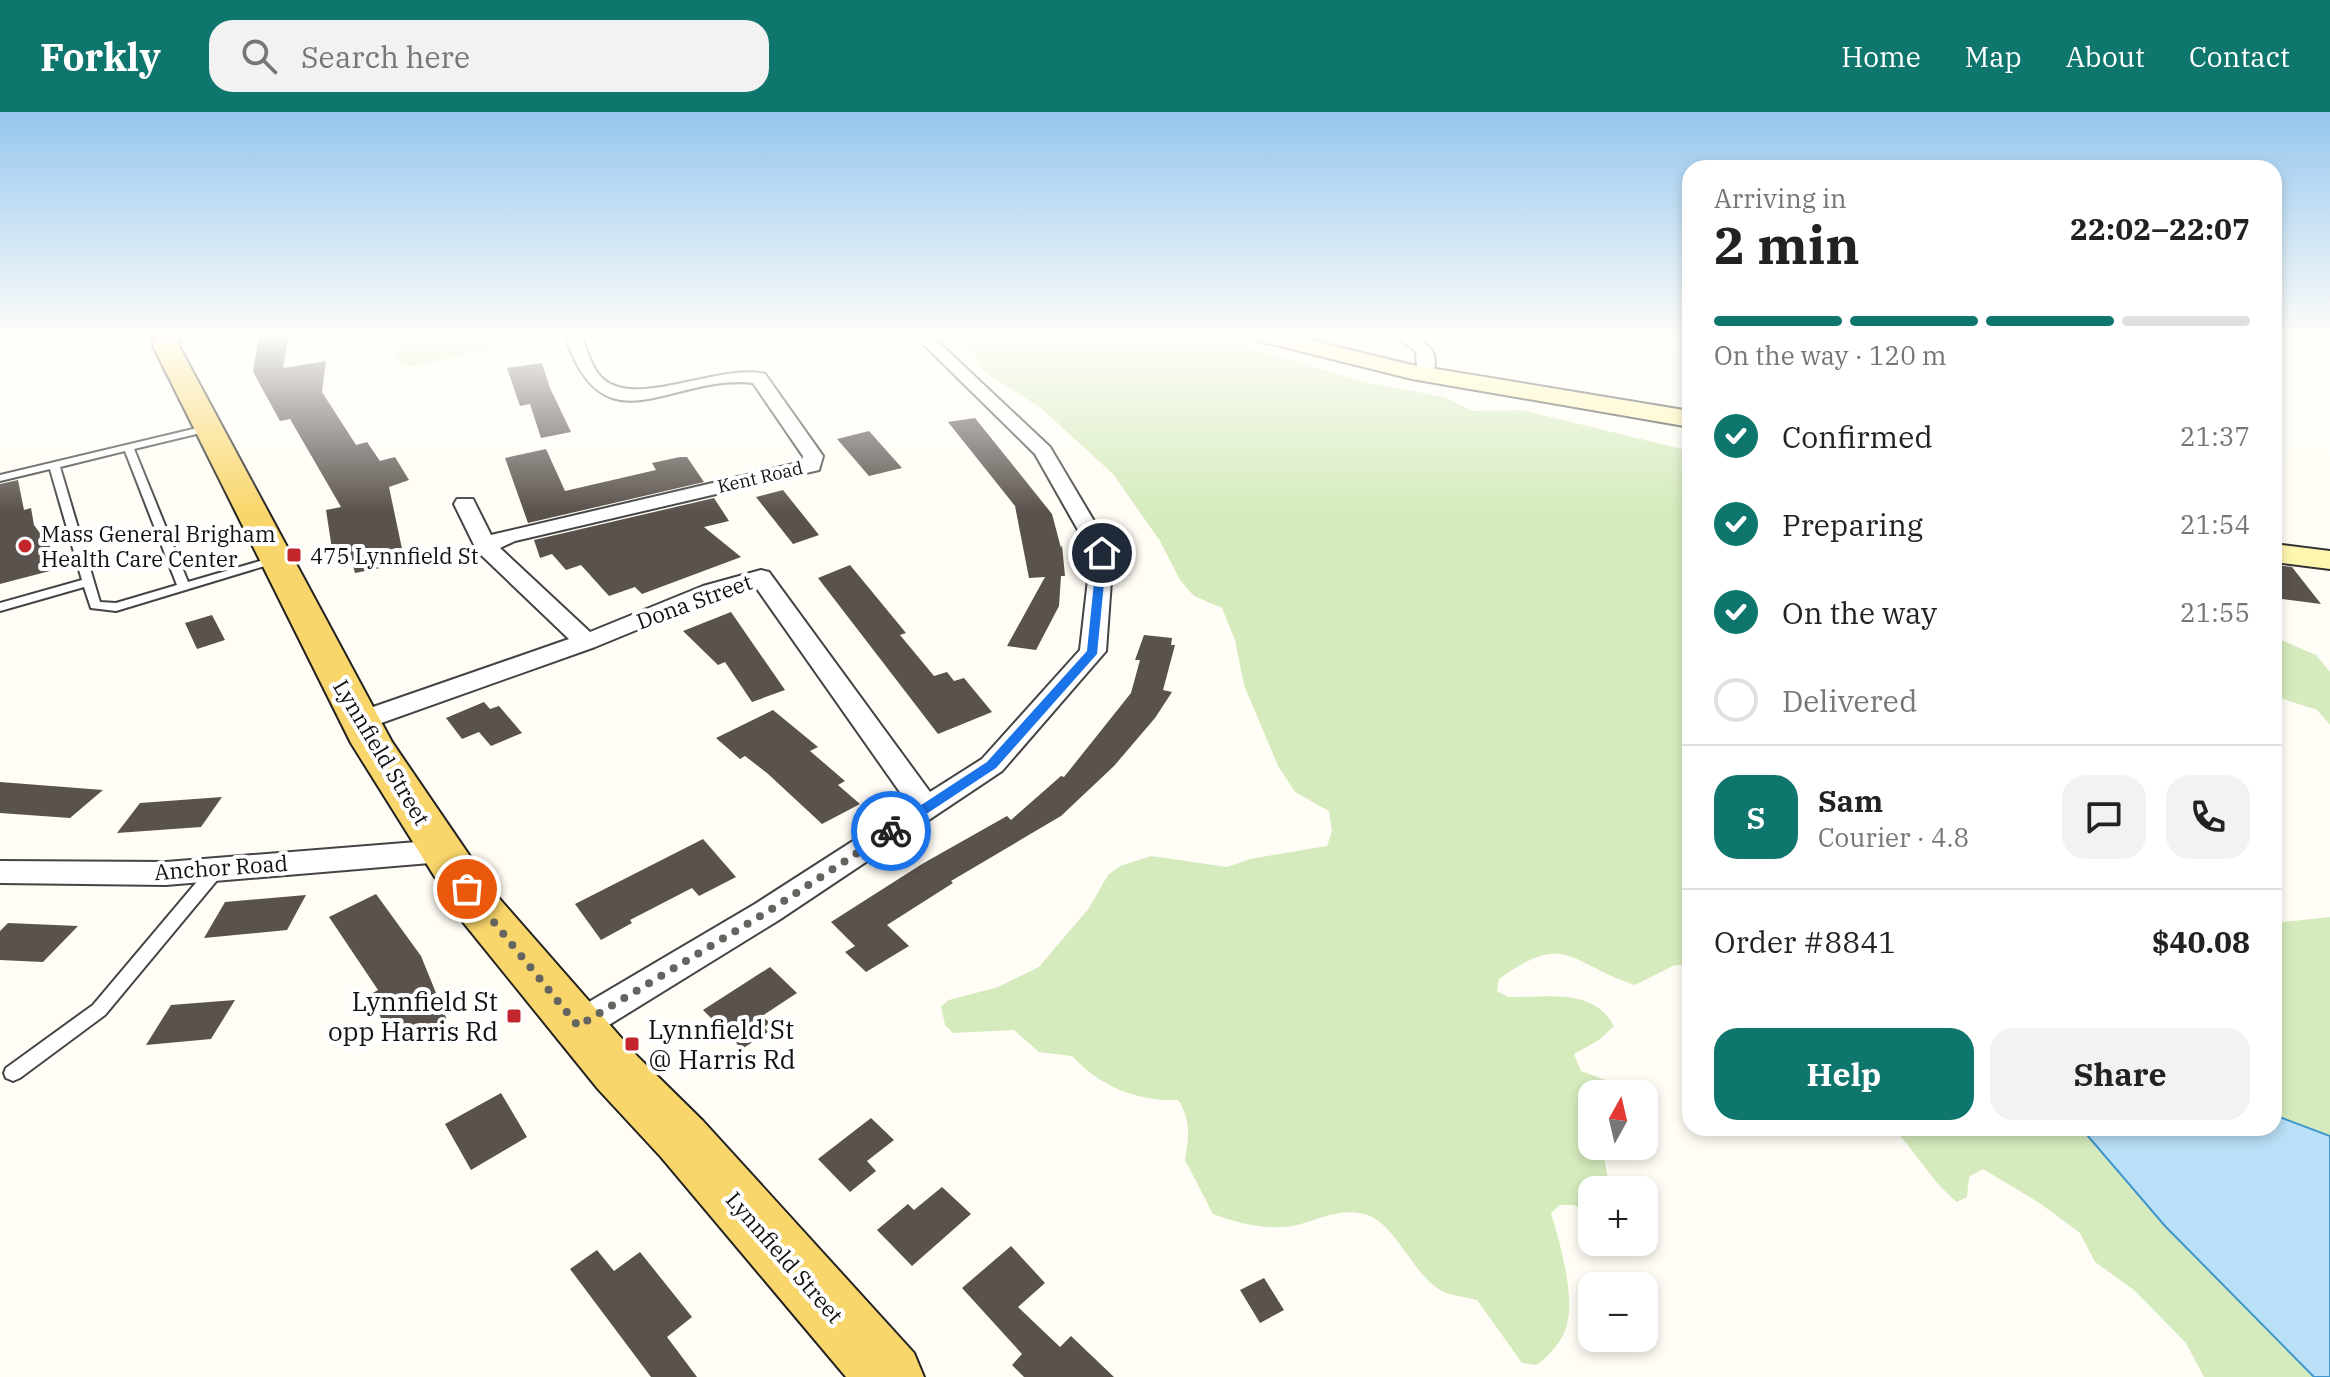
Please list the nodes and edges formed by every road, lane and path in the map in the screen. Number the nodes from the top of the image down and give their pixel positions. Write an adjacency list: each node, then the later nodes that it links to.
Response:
1 (192, 394): 6 (main road, Lynnfield Street)
2 (770, 394): 11 (street, Kent Road)
3 (984, 394): 20 (street)
4 (1542, 394): 5 (street)
5 (1682, 418)
6 (210, 428): 7 (lane); 13 (main road, Lynnfield Street)
7 (128, 447): 8 (lane); 16 (lane)
8 (54, 465): 9 (lane); 15 (lane)
9 (0, 478)
10 (465, 504): 11 (street)
11 (485, 546): 18 (street)
12 (2282, 554): 14 (street)
13 (277, 559): 16 (lane); 19 (main road, Lynnfield Street)
14 (2330, 560)
15 (88, 582): 16 (lane); 17 (lane)
16 (184, 587)
17 (0, 607)
18 (586, 642): 19 (street, Dona Street); 20 (street, Dona Street)
19 (360, 721): 21 (main road, Lynnfield Street)
20 (927, 808): 24 (street)
21 (442, 851): 22 (street, Anchor Road); 24 (main road, Lynnfield Street)
22 (218, 868): 23 (street, Anchor Road); 25 (lane)
23 (0, 872)
24 (578, 1026): 26 (main road, Lynnfield Street)
25 (13, 1073)
26 (890, 1377)

